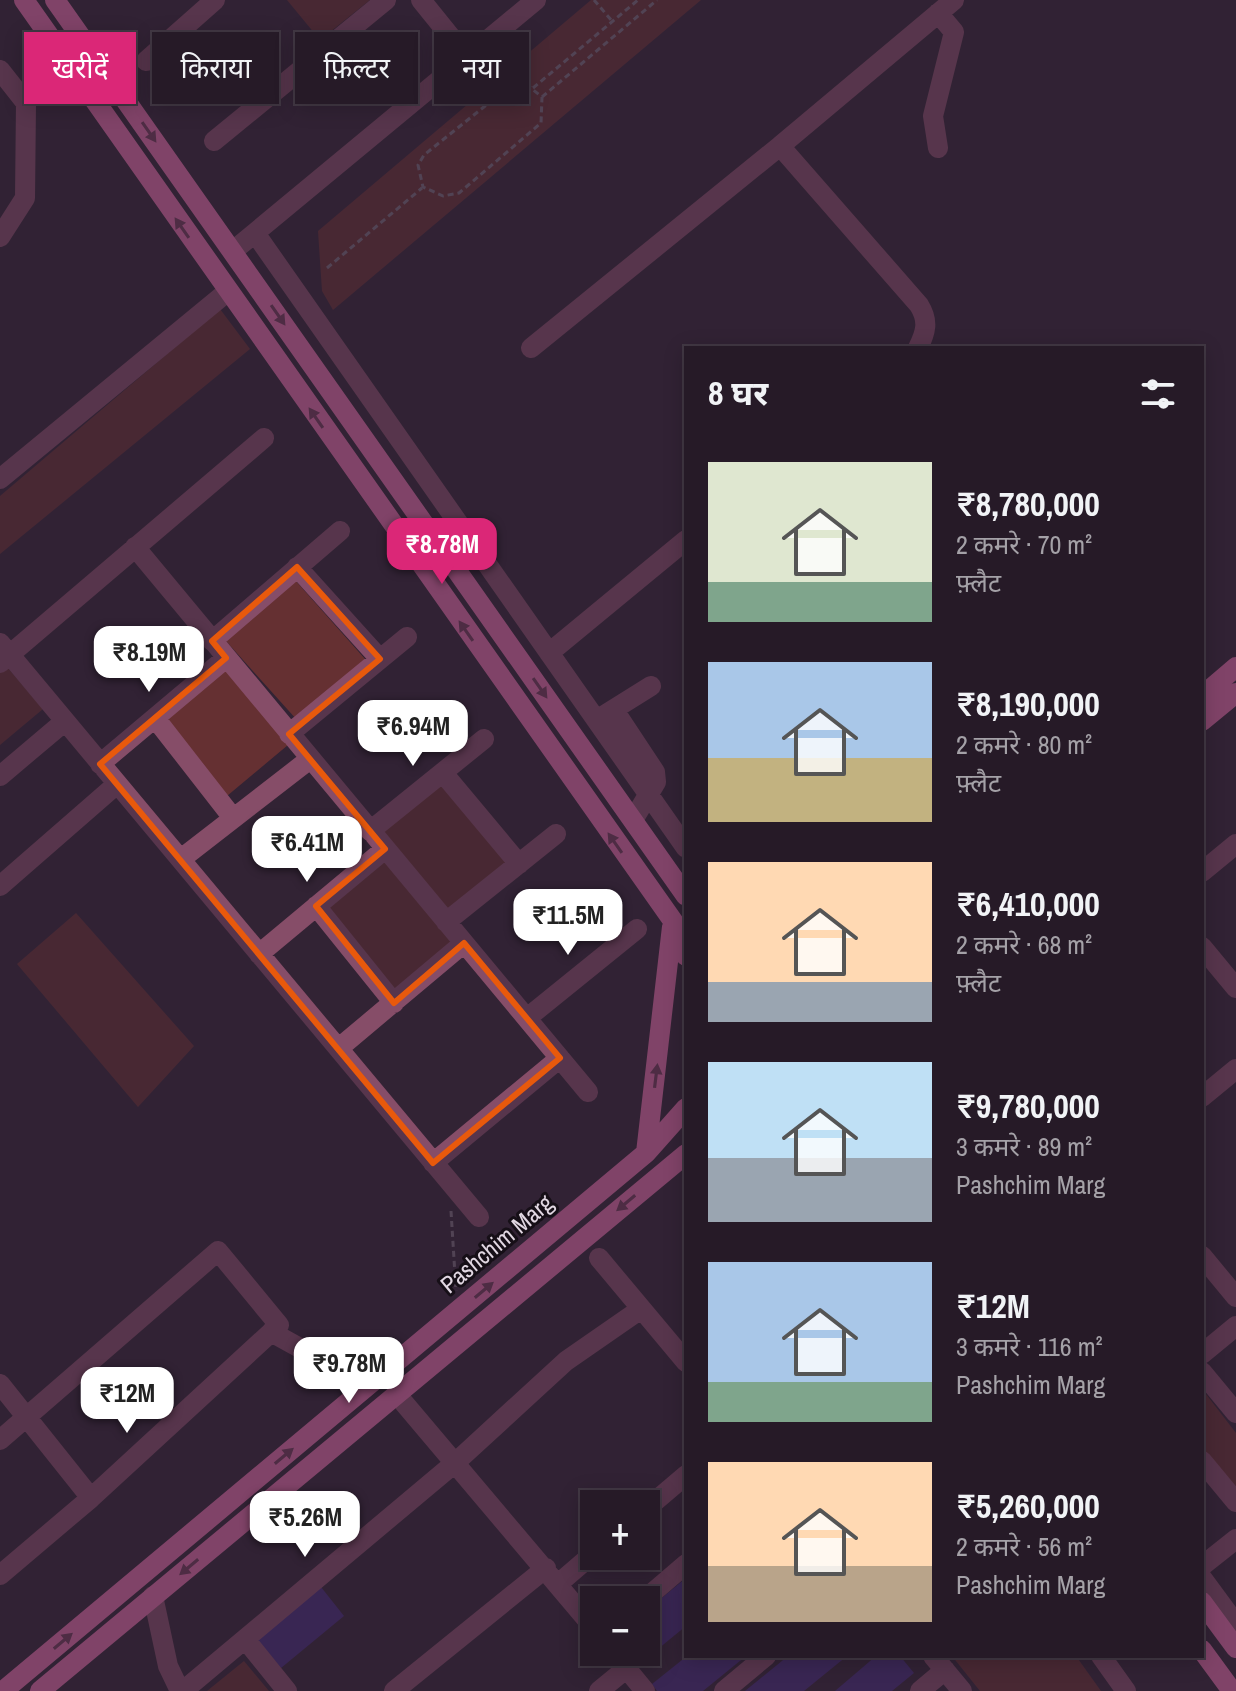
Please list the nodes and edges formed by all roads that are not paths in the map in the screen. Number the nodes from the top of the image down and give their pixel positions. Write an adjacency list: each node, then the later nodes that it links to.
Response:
1 (24, 0): 19 (main road, one-way to 1)
2 (55, 0): 18 (main road, one-way to 18)
3 (215, 0): 10 (street)
4 (386, 0): 13 (street)
5 (421, 0): 8 (street)
6 (536, 0): 9 (street)
7 (946, 6): 14 (street); 15 (street)
8 (447, 32)
9 (497, 32)
10 (146, 61)
11 (0, 70): 17 (street)
12 (434, 84): 16 (street)
13 (214, 141)
14 (780, 146): 20 (street); 21 (street)
15 (938, 148)
16 (255, 233): 18 (street); 30 (street)
17 (0, 237)
18 (233, 251): 51 (main road, one-way to 51)
19 (227, 292): 23 (street); 63 (main road, one-way to 19)
20 (919, 346)
21 (531, 348)
22 (264, 438): 26 (street)
23 (0, 479)
24 (340, 531): 27 (street)
25 (684, 542): 30 (street)
26 (135, 547): 29 (street); 31 (street)
27 (297, 567): 29 (street); 33 (street)
28 (407, 637): 33 (street)
29 (212, 641): 32 (street)
30 (549, 653): 38 (street)
31 (3, 654): 41 (street)
32 (226, 658): 39 (street); 42 (street)
33 (380, 659): 42 (street)
34 (1236, 667): 37 (main road)
35 (651, 686): 38 (street)
36 (1236, 693): 40 (main road)
37 (1204, 694)
38 (605, 715): 49 (street)
39 (155, 718): 45 (street); 50 (street)
40 (1204, 719)
41 (64, 722): 45 (street); 47 (street)
42 (289, 734): 44 (street)
43 (484, 739): 46 (street)
44 (310, 759): 50 (street); 52 (street)
45 (100, 764): 48 (street)
46 (443, 773): 52 (street); 58 (street)
47 (0, 776)
48 (117, 784): 57 (street); 60 (street)
49 (648, 794): 51 (street); 55 (street)
50 (233, 818): 57 (street)
51 (633, 820): 61 (main road)
52 (370, 831): 56 (street)
53 (556, 834): 58 (street)
54 (1236, 844): 59 (street)
55 (684, 845)
56 (385, 849): 62 (street); 64 (street)
57 (181, 859): 69 (street)
58 (519, 864): 64 (street)
59 (1204, 870)
60 (0, 886)
61 (684, 893)
62 (316, 906): 69 (street); 71 (street)
63 (673, 921): 68 (main road); 79 (main road, one-way to 63)
64 (446, 922): 66 (street)
65 (637, 929): 72 (street)
66 (464, 943): 71 (street); 72 (street)
67 (1204, 949): 70 (street)
68 (684, 951)
69 (259, 954): 73 (street)
70 (1236, 988)
71 (394, 1003): 73 (street)
72 (527, 1018): 74 (street)
73 (339, 1048): 81 (street)
74 (560, 1058): 76 (street); 81 (street)
75 (1232, 1079): 77 (street)
76 (588, 1092)
77 (1204, 1096)
78 (684, 1110): 79 (main road, Pashchim Marg)
79 (646, 1153): 91 (main road, Pashchim Marg, one-way to 79)
80 (684, 1156): 112 (main road, one-way to 112)
81 (433, 1163): 82 (street)
82 (479, 1217)
83 (599, 1258): 86 (street)
84 (1204, 1258): 85 (street)
85 (1236, 1297)
86 (641, 1309): 90 (street); 98 (street)
87 (1236, 1326): 89 (street)
88 (271, 1332): 91 (street); 96 (street); 102 (street)
89 (1204, 1352)
90 (684, 1360)
91 (391, 1367): 124 (main road, Pashchim Marg, one-way to 91)
92 (1204, 1374): 95 (street)
93 (0, 1384): 96 (street)
94 (404, 1403): 98 (street)
95 (1236, 1413)
96 (28, 1417): 97 (street); 102 (street)
97 (0, 1440)
98 (456, 1462): 109 (street); 116 (street)
99 (1204, 1463): 103 (street)
100 (684, 1477): 101 (street)
101 (660, 1497)
102 (91, 1498): 108 (street)
103 (1236, 1502)
104 (1236, 1539): 106 (street)
105 (580, 1561): 109 (street)
106 (1204, 1564)
107 (684, 1566): 111 (street)
108 (0, 1575)
109 (552, 1576): 114 (street); 128 (street)
110 (1204, 1581): 115 (street)
111 (660, 1586)
112 (153, 1596): 125 (main road); 126 (street)
113 (1204, 1605): 117 (main road)
114 (580, 1611)
115 (1236, 1624)
116 (245, 1639): 126 (street); 127 (street)
117 (1236, 1648)
118 (1204, 1653): 134 (main road)
119 (764, 1658): 131 (street)
120 (1102, 1658): 123 (street)
121 (939, 1663): 132 (street); 133 (street)
122 (627, 1668): 129 (street); 130 (street)
123 (1121, 1689)
124 (3, 1691)
125 (40, 1691)
126 (181, 1691)
127 (287, 1691)
128 (394, 1691)
129 (599, 1691)
130 (645, 1691)
131 (724, 1691)
132 (920, 1691)
133 (962, 1691)
134 (1232, 1691)

